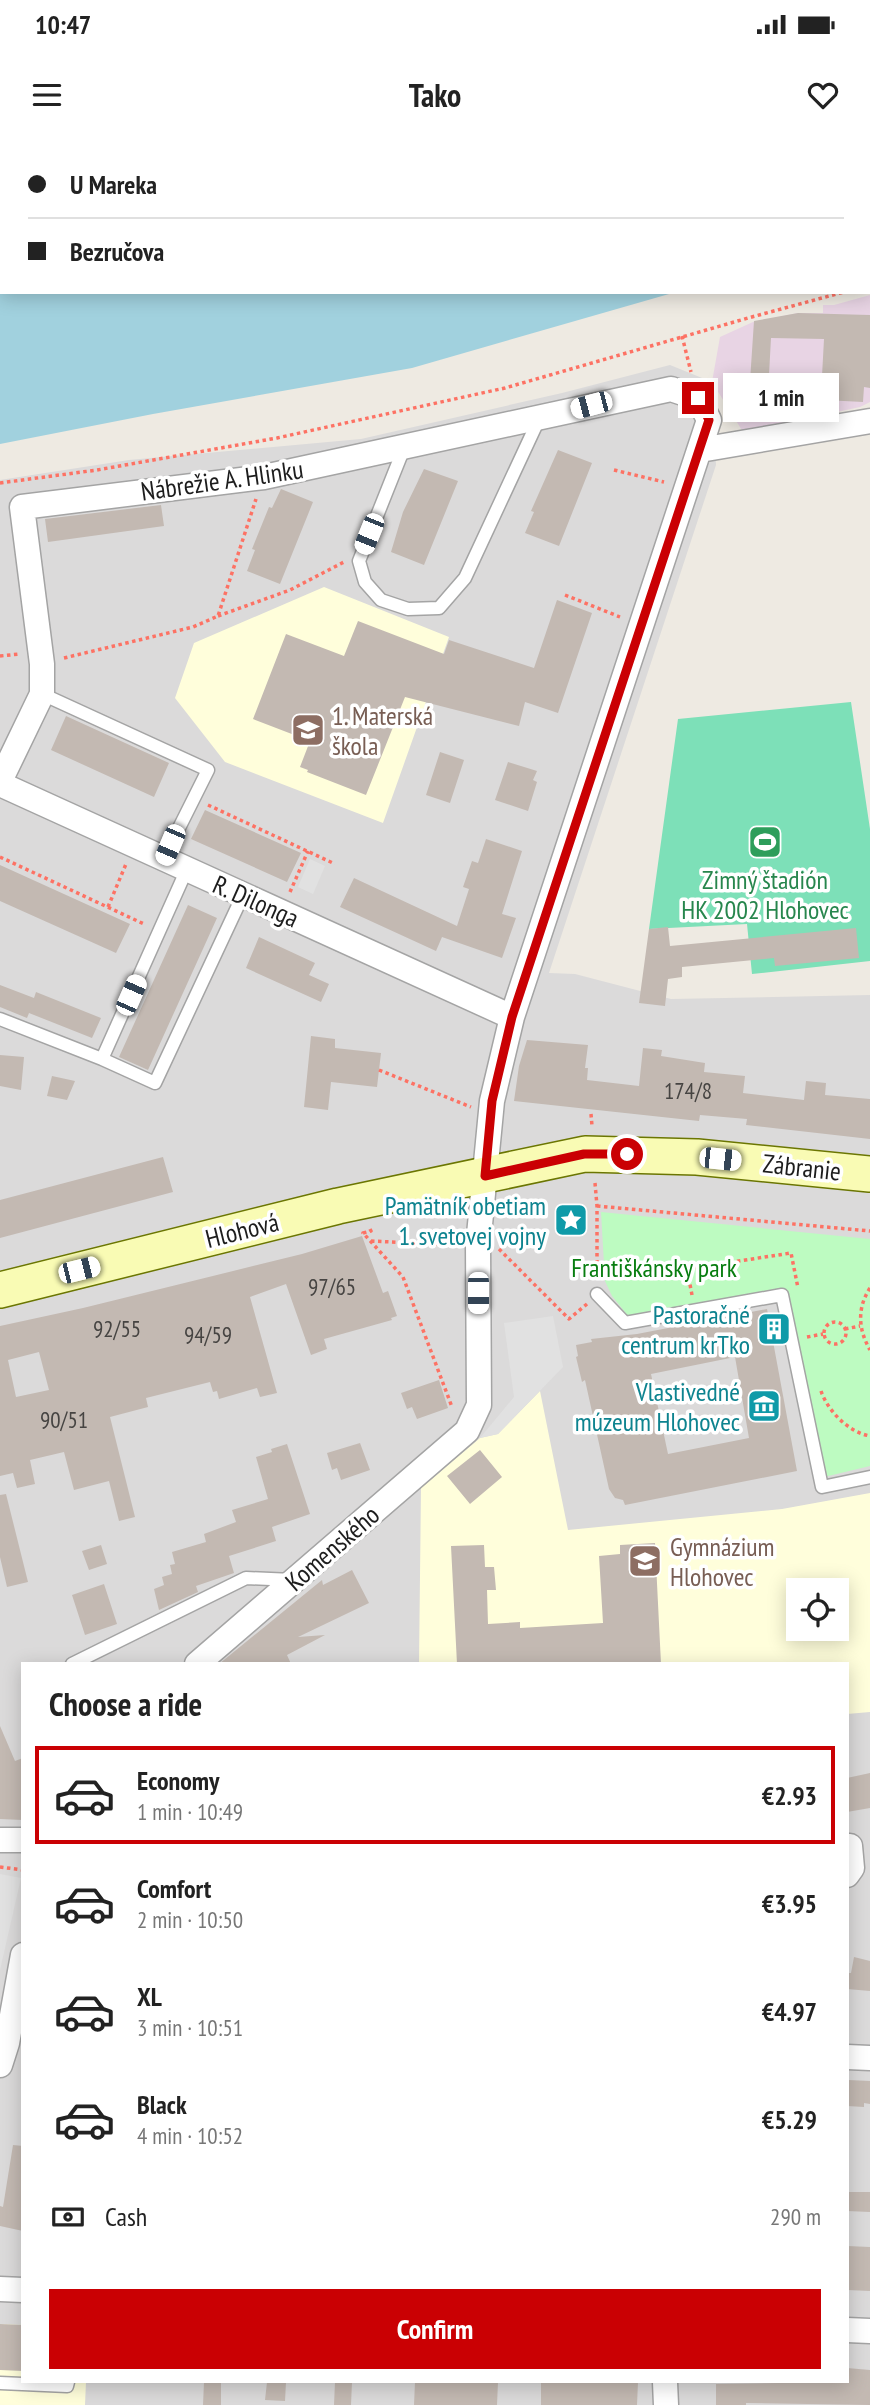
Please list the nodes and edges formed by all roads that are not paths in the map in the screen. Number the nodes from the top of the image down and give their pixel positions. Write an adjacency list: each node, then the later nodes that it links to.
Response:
1 (540, 419): 3 (street, Nábrežie A. Hlinku); 3 (lane); 4 (street, Nábrežie A. Hlinku)
2 (870, 421): 4 (street)
3 (404, 447): 5 (street, Nábrežie A. Hlinku)
4 (700, 450): 10 (street)
5 (42, 694): 6 (street, Nábrežie A. Hlinku); 7 (lane)
6 (0, 783): 7 (street, R. Dilonga)
7 (163, 860): 8 (street, R. Dilonga)
8 (187, 869): 9 (street, R. Dilonga); 12 (lane)
9 (243, 895): 10 (street, R. Dilonga); 12 (lane)
10 (512, 1017): 14 (street)
11 (0, 1019): 12 (lane)
12 (102, 1059)
13 (870, 1174): 14 (main road, Zábranie)
14 (485, 1176): 15 (main road, Hlohová); 18 (street, Komenského)
15 (0, 1290)
16 (597, 1294): 17 (lane)
17 (870, 1477)
18 (296, 1580): 19 (lane); 20 (street, Komenského)
19 (76, 1662)
20 (199, 1662)
21 (0, 1840): 22 (street)
22 (21, 1840)
23 (856, 1845): 24 (street)
24 (849, 1872)
25 (21, 1965): 26 (street)
26 (12, 2008): 29 (street)
27 (849, 2057): 28 (street)
28 (870, 2058)
29 (0, 2065)
30 (0, 2289): 31 (street)
31 (21, 2290)
32 (849, 2330): 33 (street)
33 (870, 2330)
34 (0, 2383): 35 (lane)
35 (68, 2383)
36 (665, 2383): 37 (street)
37 (666, 2405)

